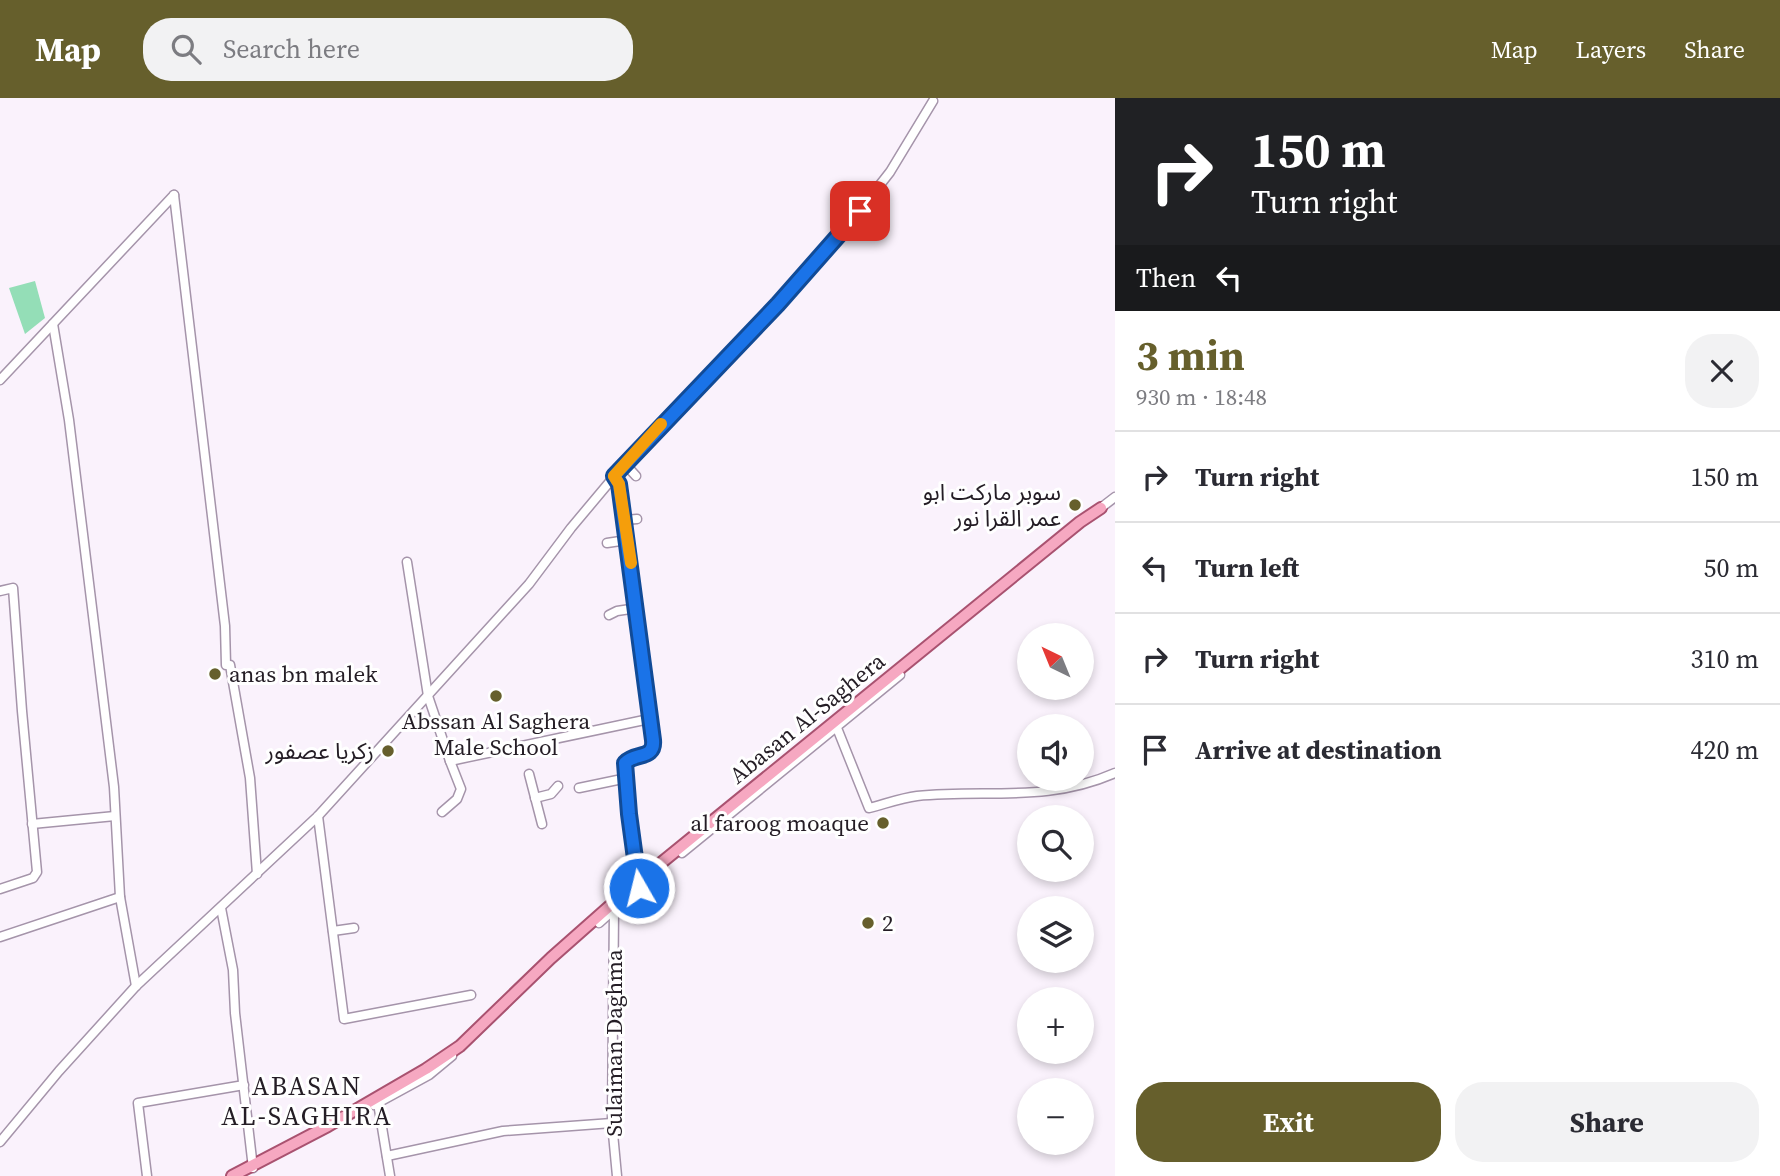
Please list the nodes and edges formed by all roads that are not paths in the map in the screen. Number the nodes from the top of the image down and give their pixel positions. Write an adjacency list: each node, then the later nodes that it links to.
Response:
1 (933, 101): 4 (street)
2 (53, 324): 3 (street); 28 (street); 32 (street)
3 (0, 380)
4 (625, 464): 5 (street); 6 (street)
5 (614, 476): 10 (street); 17 (street)
6 (636, 477)
7 (1115, 497): 8 (street, Abasan Al-Saghera)
8 (1101, 508): 19 (street, Abasan Al-Saghera); 33 (main road, Abasan Al-Saghera)
9 (637, 519): 10 (street)
10 (624, 520): 11 (street)
11 (627, 540): 12 (street); 15 (street)
12 (607, 543)
13 (407, 562): 17 (street)
14 (0, 591): 30 (street)
15 (637, 608): 16 (street); 18 (street)
16 (610, 614)
17 (428, 696): 20 (street); 29 (street)
18 (649, 719): 20 (street); 23 (street)
19 (837, 728): 21 (street); 33 (street, Abasan Al-Saghera)
20 (450, 761): 27 (street)
21 (1115, 773)
22 (529, 774): 26 (street)
23 (627, 778): 25 (street); 33 (street)
24 (558, 786): 26 (street)
25 (579, 788)
26 (535, 798): 31 (street)
27 (442, 812)
28 (115, 816): 30 (street); 35 (street)
29 (318, 816): 32 (street); 39 (street)
30 (32, 824): 34 (street)
31 (542, 824)
32 (257, 874): 36 (street)
33 (639, 885): 37 (street, Abasan Al-Saghera); 48 (main road, Abasan Al-Saghera)
34 (0, 889)
35 (120, 897): 40 (street); 41 (street)
36 (221, 908): 41 (street); 43 (street)
37 (614, 909): 44 (street, Abasan Al-Saghera); 45 (street, Sulaiman Daghma)
38 (355, 928): 39 (street)
39 (333, 931): 42 (street)
40 (0, 937)
41 (136, 986): 46 (street)
42 (471, 995)
43 (244, 1085): 48 (street); 49 (street)
44 (377, 1103): 47 (street); 48 (street, Abasan Al-Saghera)
45 (612, 1123): 47 (street); 53 (street, Sulaiman Daghma)
46 (0, 1142)
47 (387, 1156): 52 (street)
48 (253, 1166): 50 (main road, Abasan Al-Saghera); 51 (street, Abasan Al-Saghera)
49 (147, 1176)
50 (232, 1176)
51 (241, 1176)
52 (390, 1176)
53 (617, 1176)

